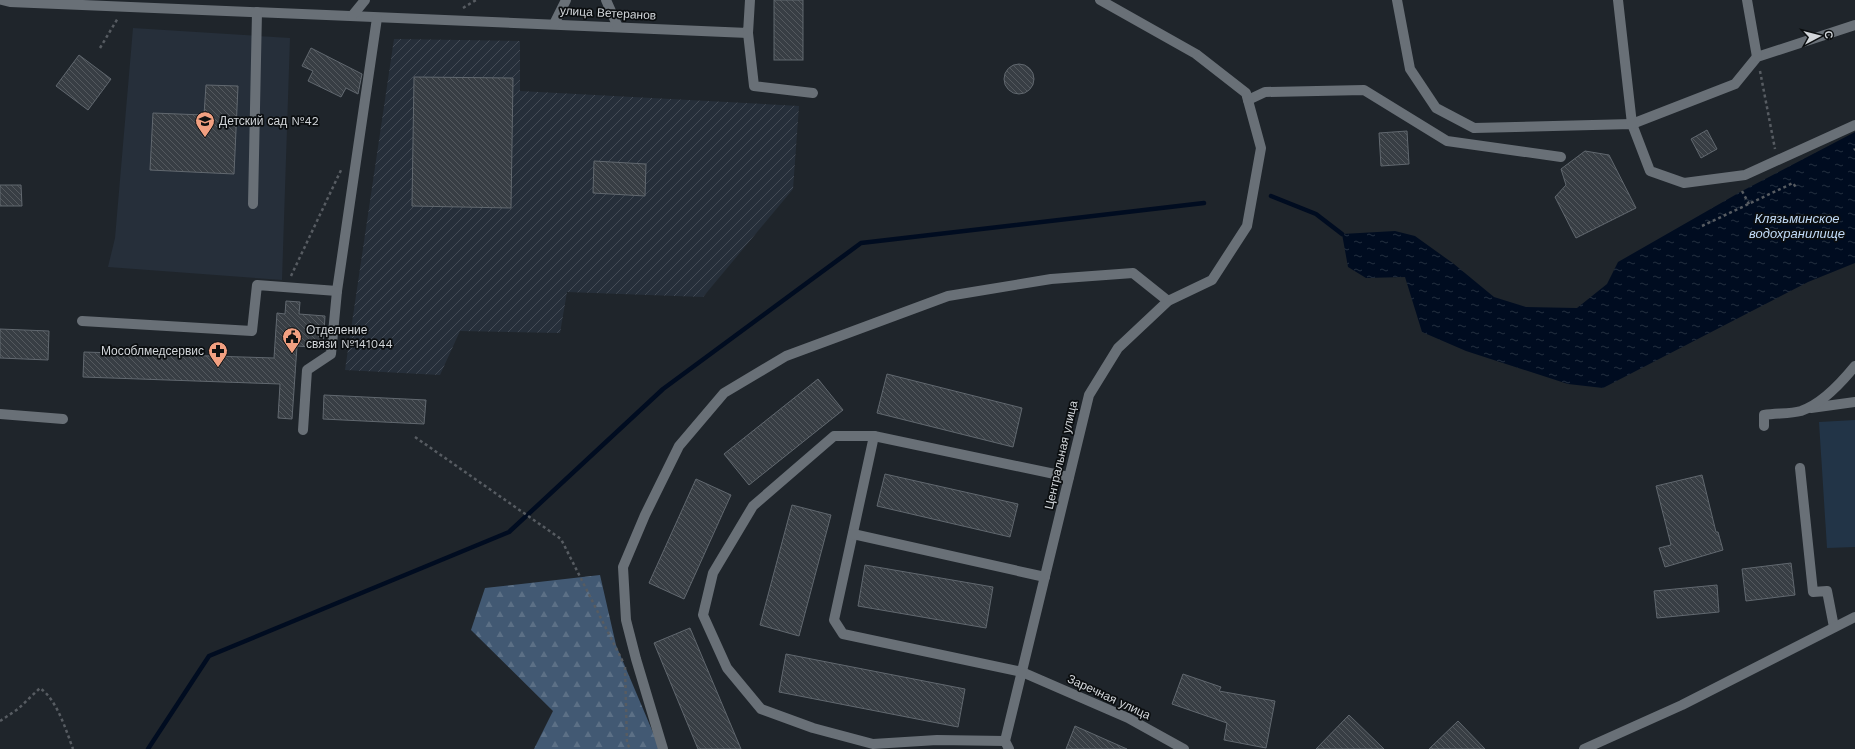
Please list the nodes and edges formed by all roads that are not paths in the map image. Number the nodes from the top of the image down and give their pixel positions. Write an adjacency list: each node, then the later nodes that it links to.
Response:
1 (2, 0): 10 (street, улица Ветеранов)
2 (365, 0): 12 (street)
3 (566, 0): 14 (street)
4 (606, 0): 16 (street)
5 (750, 0): 17 (street)
6 (1100, 0): 20 (street, Центральная улица)
7 (1397, 0): 21 (street)
8 (1618, 0): 21 (street)
9 (1747, 0): 18 (street)
10 (127, 3): 11 (street, улица Ветеранов)
11 (257, 12): 12 (street, улица Ветеранов); 24 (street)
12 (352, 16): 13 (street, улица Ветеранов)
13 (377, 18): 14 (street, улица Ветеранов); 25 (street)
14 (554, 24): 16 (street, улица Ветеранов)
15 (1855, 25): 18 (street)
16 (618, 27): 17 (street, улица Ветеранов)
17 (748, 33): 19 (street)
18 (1757, 57): 21 (street)
19 (813, 93)
20 (1248, 100): 23 (street); 26 (street, Центральная улица)
21 (1632, 124): 22 (street)
22 (1855, 125)
23 (1561, 157)
24 (253, 204)
25 (337, 291): 27 (street); 34 (street)
26 (1168, 301): 37 (street, Центральная улица); 44 (street)
27 (82, 321)
28 (1855, 366): 30 (street)
29 (1855, 402): 30 (street)
30 (1805, 409): 33 (street)
31 (0, 414): 32 (street)
32 (64, 419)
33 (1764, 426)
34 (303, 430)
35 (874, 436): 37 (street); 38 (street, Заречная улица); 43 (street)
36 (1800, 468): 41 (street)
37 (1069, 477): 39 (street, Центральная улица)
38 (853, 534): 39 (street); 42 (street, Заречная улица)
39 (1045, 576): 42 (street, Центральная улица)
40 (1855, 617): 41 (street)
41 (1834, 627): 46 (street)
42 (1022, 672): 43 (street, Центральная улица); 45 (street, Заречная улица)
43 (1007, 745)
44 (663, 749)
45 (1184, 749)
46 (1584, 749)

